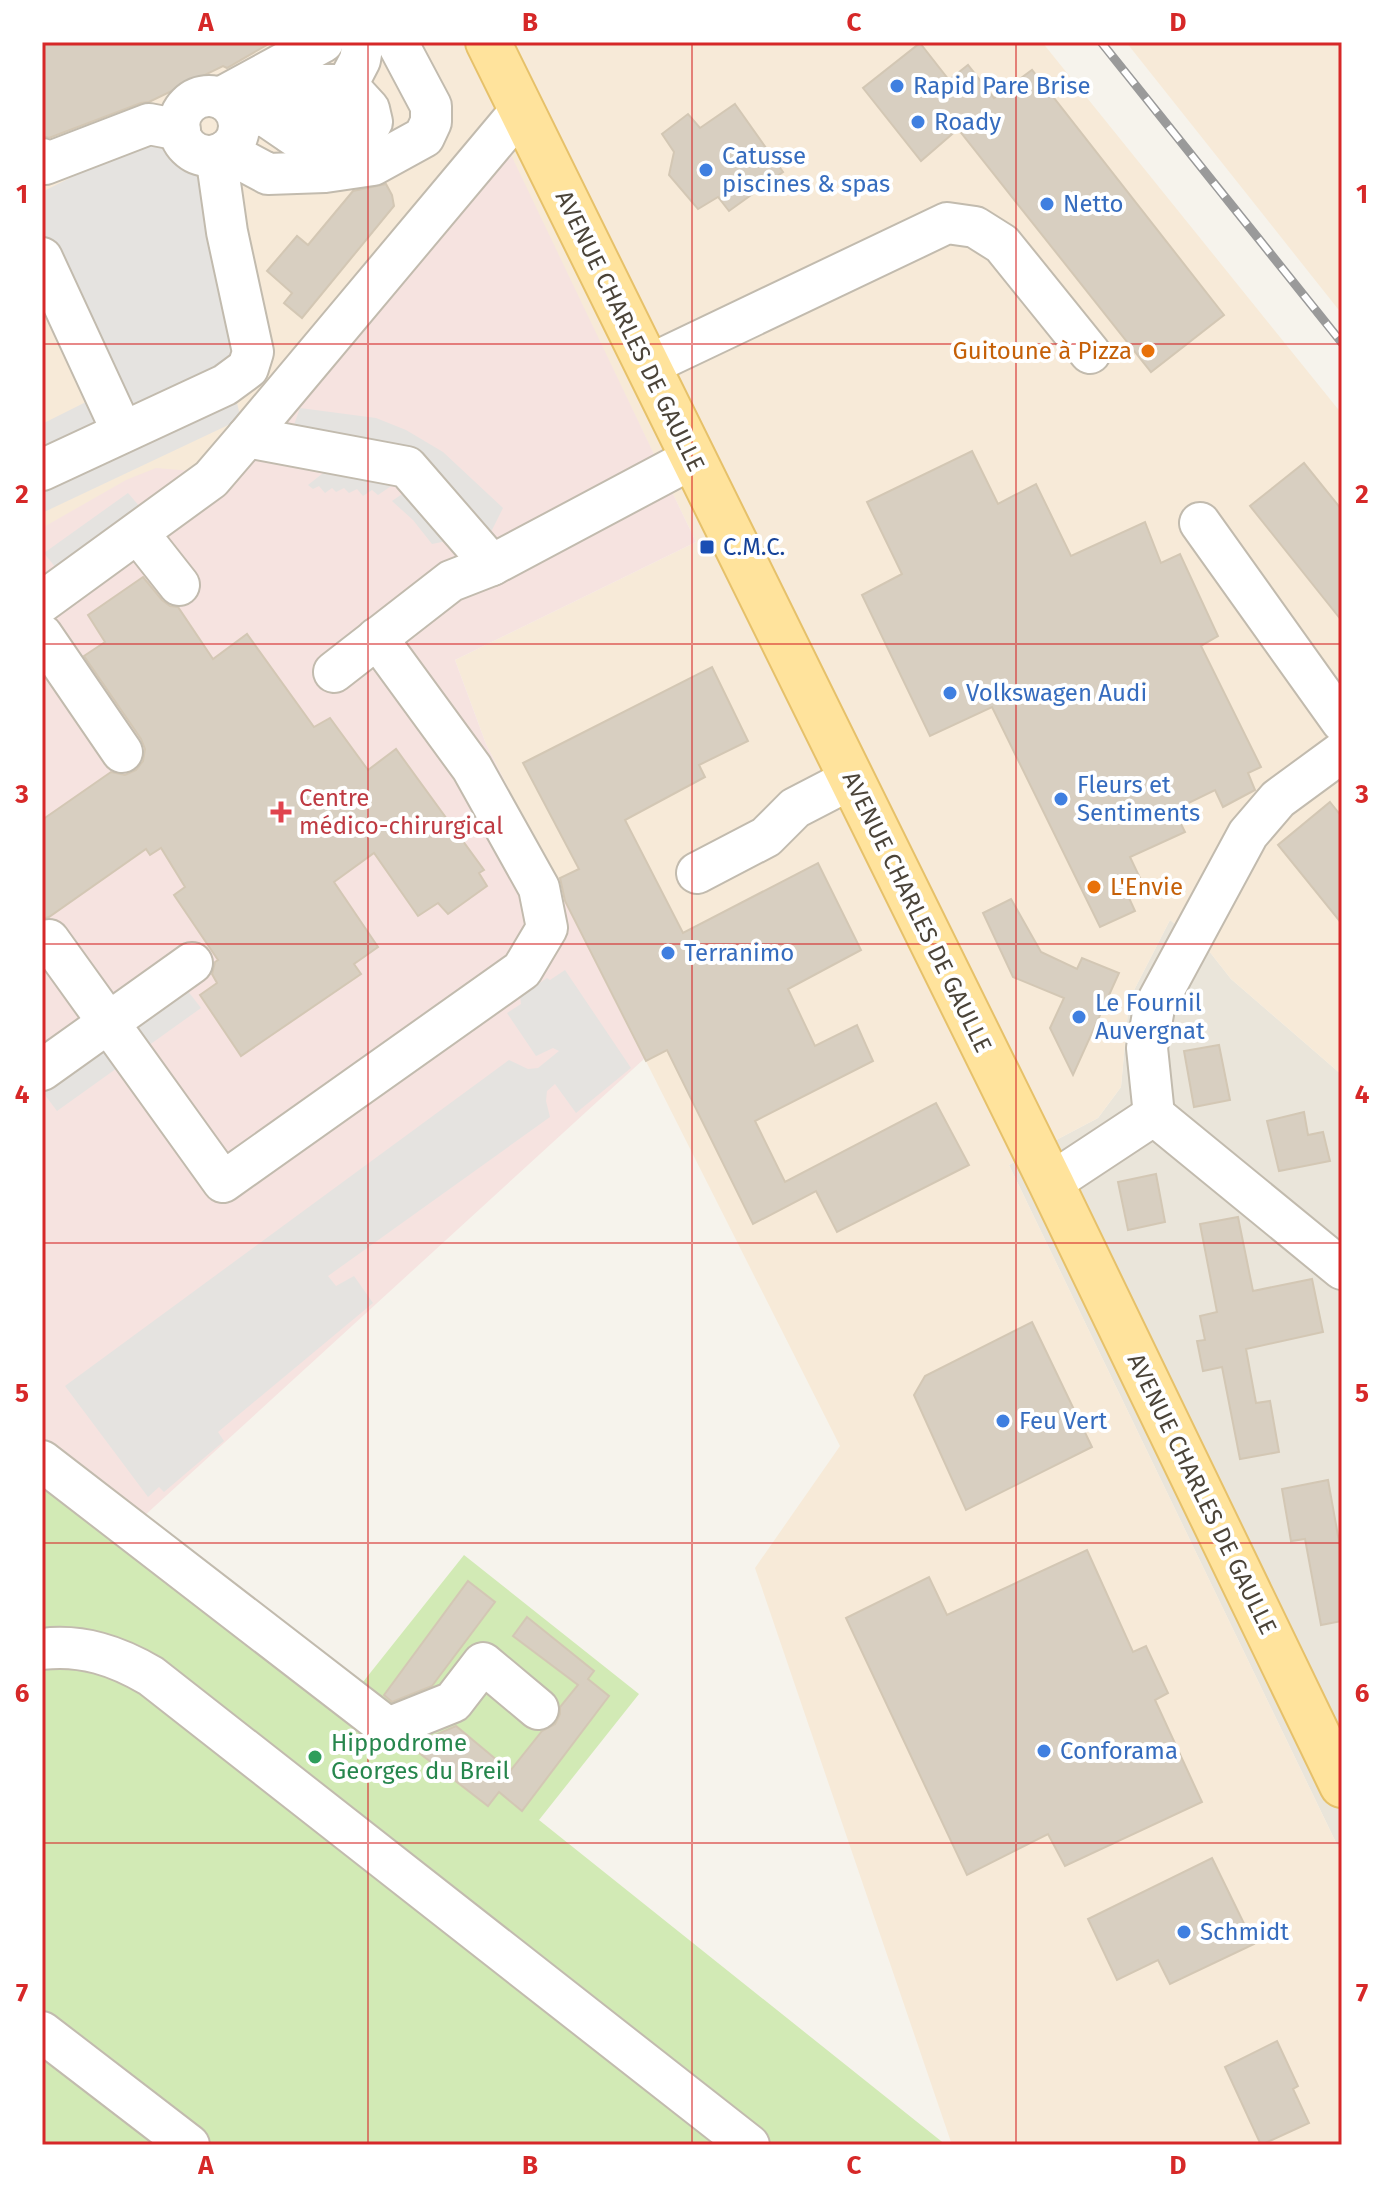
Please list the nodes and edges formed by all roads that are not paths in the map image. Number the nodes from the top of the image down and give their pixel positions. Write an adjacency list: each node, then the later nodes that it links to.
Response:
1 (323, 42): 7 (street)
2 (363, 42): 5 (street)
3 (397, 42): 7 (street)
4 (488, 42): 6 (main road, AVENUE CHARLES DE GAULLE)
5 (347, 85): 7 (street); 7 (street)
6 (521, 110): 11 (main road, AVENUE CHARLES DE GAULLE); 13 (street)
7 (242, 129): 8 (street); 12 (street)
8 (42, 159)
9 (42, 258): 12 (street)
10 (1090, 353): 11 (street)
11 (647, 366): 14 (main road, AVENUE CHARLES DE GAULLE)
12 (122, 431): 15 (street)
13 (247, 437): 17 (street); 18 (street)
14 (693, 458): 18 (street); 27 (main road, AVENUE CHARLES DE GAULLE)
15 (42, 470)
16 (1200, 523): 24 (street)
17 (138, 533): 19 (street); 20 (street)
18 (492, 565): 22 (street)
19 (179, 585)
20 (42, 602)
21 (42, 635): 25 (street)
22 (377, 638): 23 (street); 31 (street)
23 (334, 672)
24 (1342, 722)
25 (122, 752)
26 (1342, 752): 33 (street)
27 (851, 779): 28 (street); 34 (main road, AVENUE CHARLES DE GAULLE)
28 (697, 873)
29 (49, 940): 31 (street)
30 (192, 963): 31 (street)
31 (108, 1022): 32 (street)
32 (42, 1070)
33 (1154, 1115): 34 (street); 35 (street)
34 (1051, 1183): 39 (main road, AVENUE CHARLES DE GAULLE)
35 (1342, 1269)
36 (42, 1461): 38 (street)
37 (42, 1649): 42 (street)
38 (538, 1709)
39 (1342, 1785)
40 (42, 2032): 41 (street)
41 (189, 2145)
42 (749, 2145)

